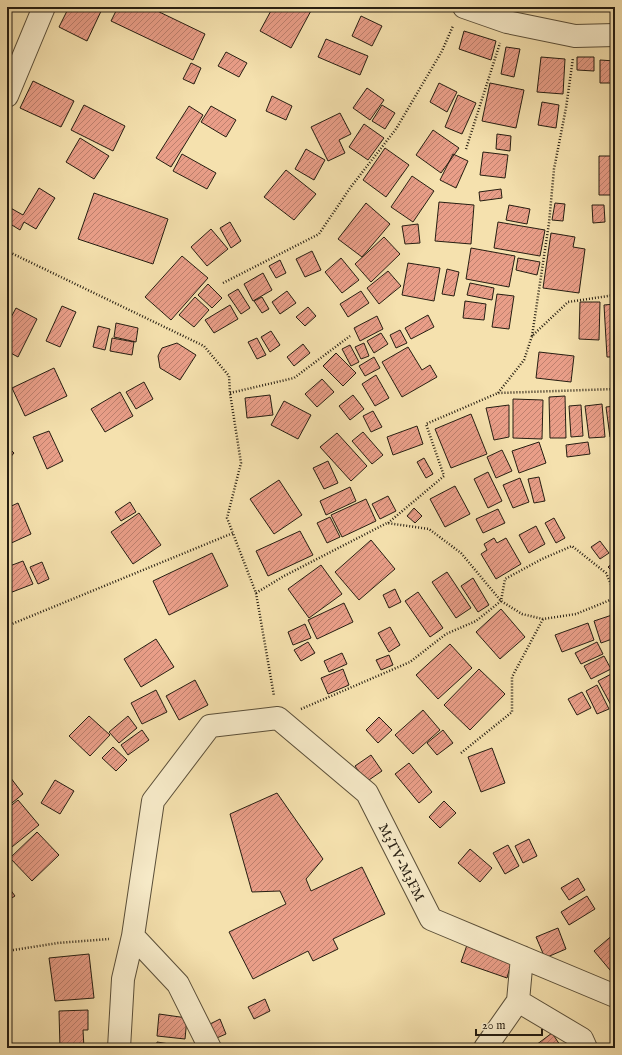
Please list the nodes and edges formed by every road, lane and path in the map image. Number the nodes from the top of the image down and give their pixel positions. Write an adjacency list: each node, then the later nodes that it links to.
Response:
1 (44, 7): 6 (street)
2 (460, 14): 3 (street); 9 (path)
3 (507, 22): 5 (street); 7 (path)
4 (615, 35): 5 (street)
5 (575, 36): 12 (path)
6 (7, 96)
7 (466, 149)
8 (7, 251): 14 (path)
9 (223, 283)
10 (615, 295): 12 (path)
11 (350, 336): 14 (path)
12 (532, 336): 15 (path)
13 (615, 389): 15 (path)
14 (230, 393): 17 (path)
15 (498, 393): 16 (path)
16 (387, 523): 18 (path); 21 (path)
17 (233, 533): 18 (path); 23 (path)
18 (256, 593): 24 (path)
19 (615, 593): 21 (path)
20 (615, 598): 22 (path)
21 (501, 601): 22 (path); 24 (path)
22 (544, 619): 25 (path)
23 (7, 626)
24 (278, 718): 26 (street); 28 (street, M3TV-M3FM)
25 (462, 754)
26 (133, 936): 27 (path); 31 (street); 32 (street)
27 (7, 951)
28 (522, 957): 29 (street, M3TV-M3FM); 30 (street)
29 (615, 996)
30 (518, 1001): 33 (street); 34 (street)
31 (119, 1048)
32 (210, 1048)
33 (485, 1048)
34 (586, 1048)

